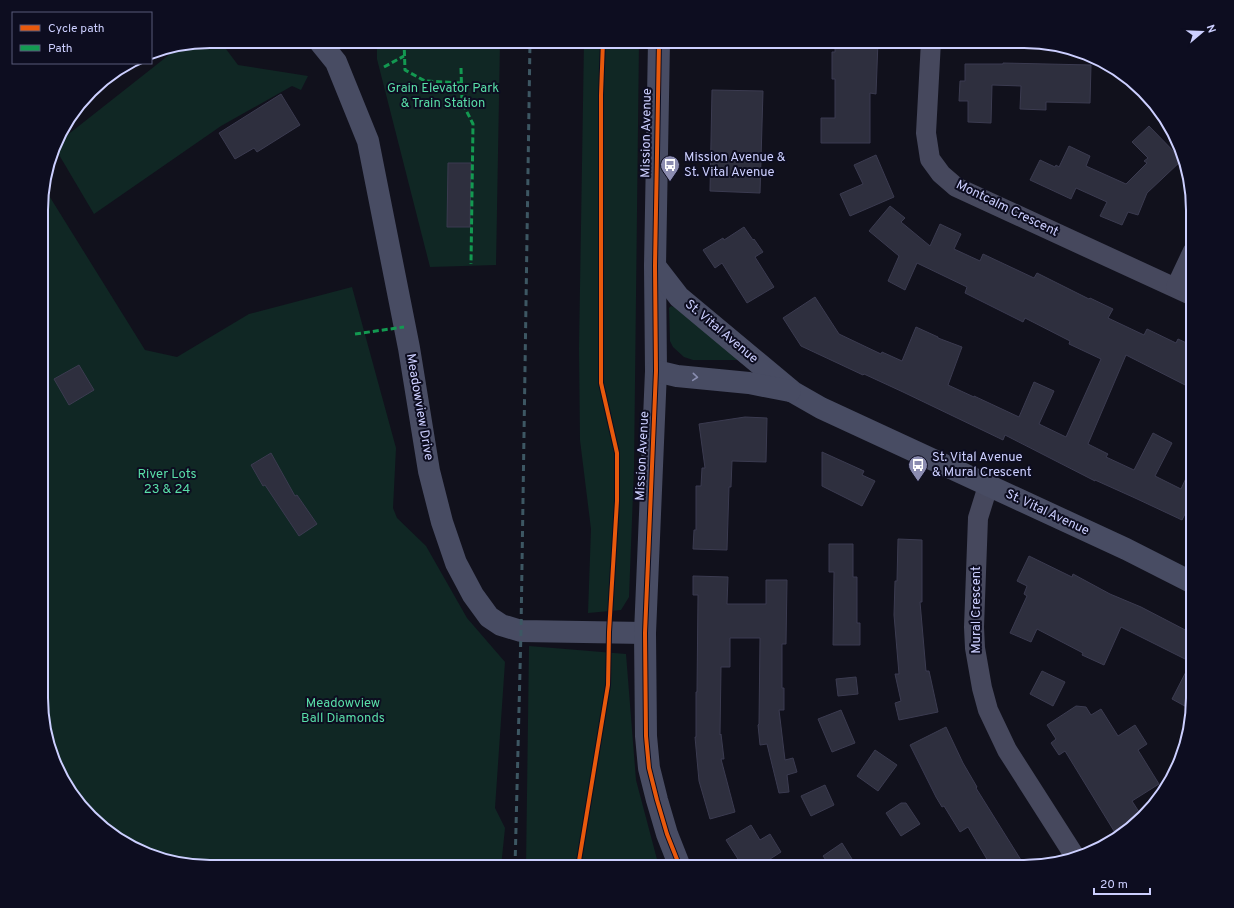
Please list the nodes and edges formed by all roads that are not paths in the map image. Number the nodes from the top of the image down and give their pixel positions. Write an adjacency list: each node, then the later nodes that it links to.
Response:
1 (325, 48): 10 (street, Meadowview Drive)
2 (659, 48): 4 (street, Mission Avenue)
3 (931, 48): 5 (street, Montcalm Crescent)
4 (655, 266): 6 (street, Mission Avenue); 7 (street, St. Vital Avenue)
5 (1184, 292)
6 (656, 371): 7 (street, St. Vital Avenue, one-way to 7); 10 (street, Mission Avenue)
7 (793, 392): 8 (street, St. Vital Avenue)
8 (988, 486): 9 (street, St. Vital Avenue); 11 (street, Mural Crescent)
9 (1186, 579)
10 (645, 633): 12 (street, Mission Avenue)
11 (1072, 852)
12 (677, 860)

